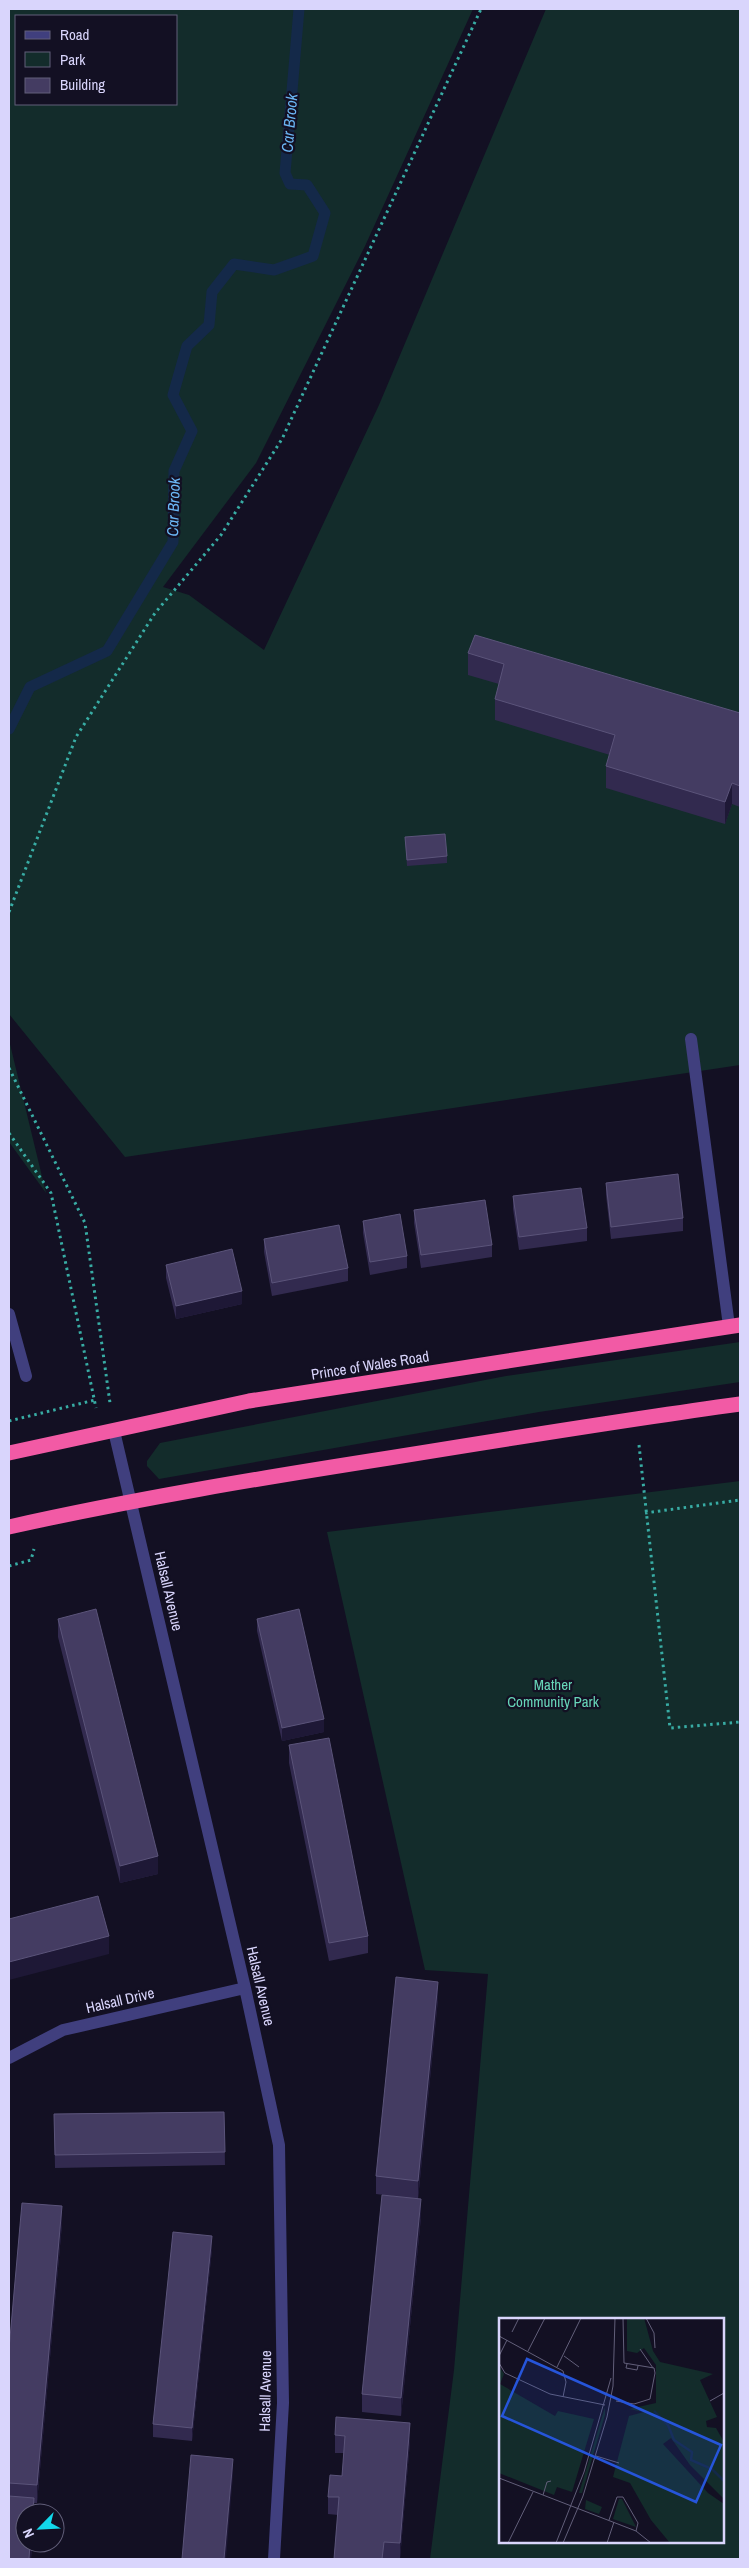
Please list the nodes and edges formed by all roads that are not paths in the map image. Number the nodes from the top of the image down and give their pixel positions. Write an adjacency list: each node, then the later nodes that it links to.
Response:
1 (691, 1039): 3 (street)
2 (9, 1314): 4 (street)
3 (735, 1326): 6 (highway, Prince of Wales Road)
4 (26, 1376)
5 (740, 1404): 8 (highway)
6 (108, 1432): 7 (highway, Prince of Wales Road); 8 (street, Halsall Avenue)
7 (9, 1453)
8 (131, 1501): 9 (highway); 10 (street, Halsall Avenue)
9 (9, 1527)
10 (245, 1988): 11 (street, Halsall Drive); 12 (street, Halsall Avenue)
11 (9, 2058)
12 (274, 2559)

